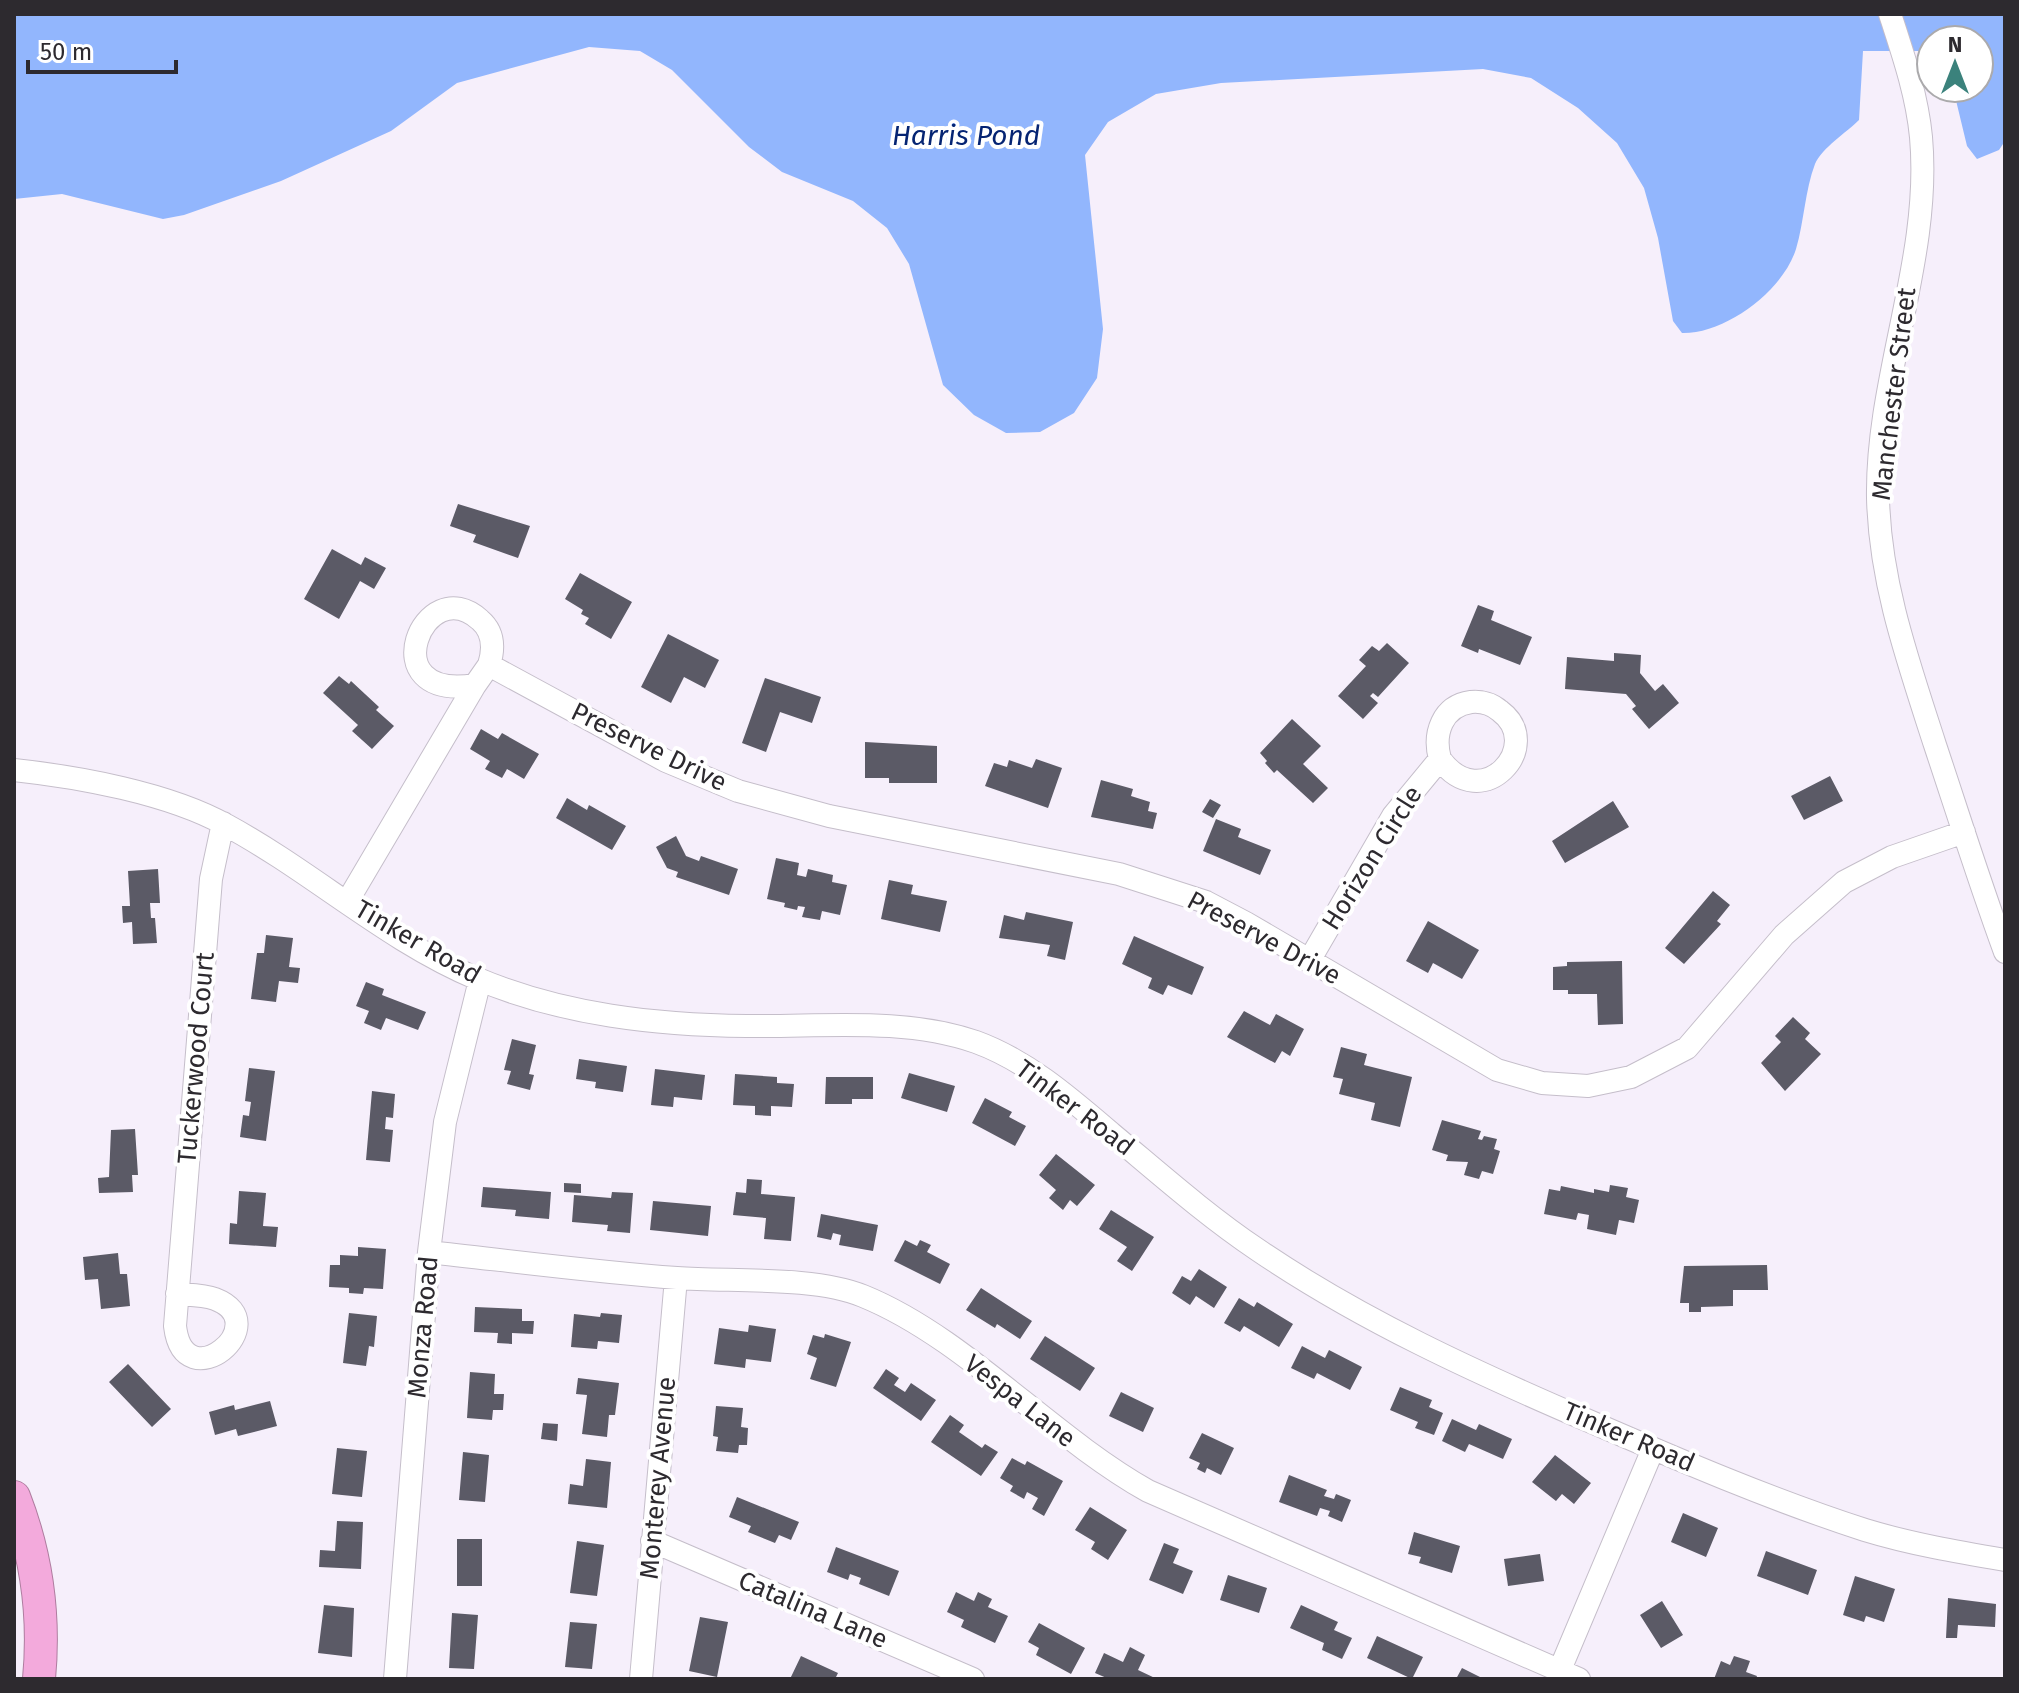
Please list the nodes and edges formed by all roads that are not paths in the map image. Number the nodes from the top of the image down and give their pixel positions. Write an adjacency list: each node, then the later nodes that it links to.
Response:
1 (1890, 14): 7 (street, Manchester Street)
2 (489, 665): 3 (street); 3 (street); 10 (street, Preserve Drive)
3 (475, 685): 8 (street)
4 (1440, 759): 10 (street, Horizon Circle)
5 (14, 770): 6 (street, Tinker Road)
6 (223, 823): 8 (street, Tinker Road); 14 (street, Tuckerwood Court)
7 (1964, 832): 9 (street, Manchester Street); 10 (street, Preserve Drive)
8 (347, 902): 11 (street, Tinker Road)
9 (2005, 952)
10 (1309, 961)
11 (480, 980): 12 (street, Monza Road); 15 (street, Tinker Road)
12 (429, 1252): 13 (street, Vespa Lane); 21 (street, Monza Road)
13 (676, 1278): 17 (street, Monterey Avenue); 19 (street, Vespa Lane)
14 (177, 1294)
15 (1653, 1449): 18 (street, Tinker Road); 19 (street)
16 (14, 1497): 20 (highway)
17 (652, 1541): 22 (street, Monterey Avenue); 23 (street, Catalina Lane)
18 (2005, 1560)
19 (1565, 1676)
20 (39, 1679)
21 (395, 1679)
22 (641, 1679)
23 (973, 1679)

